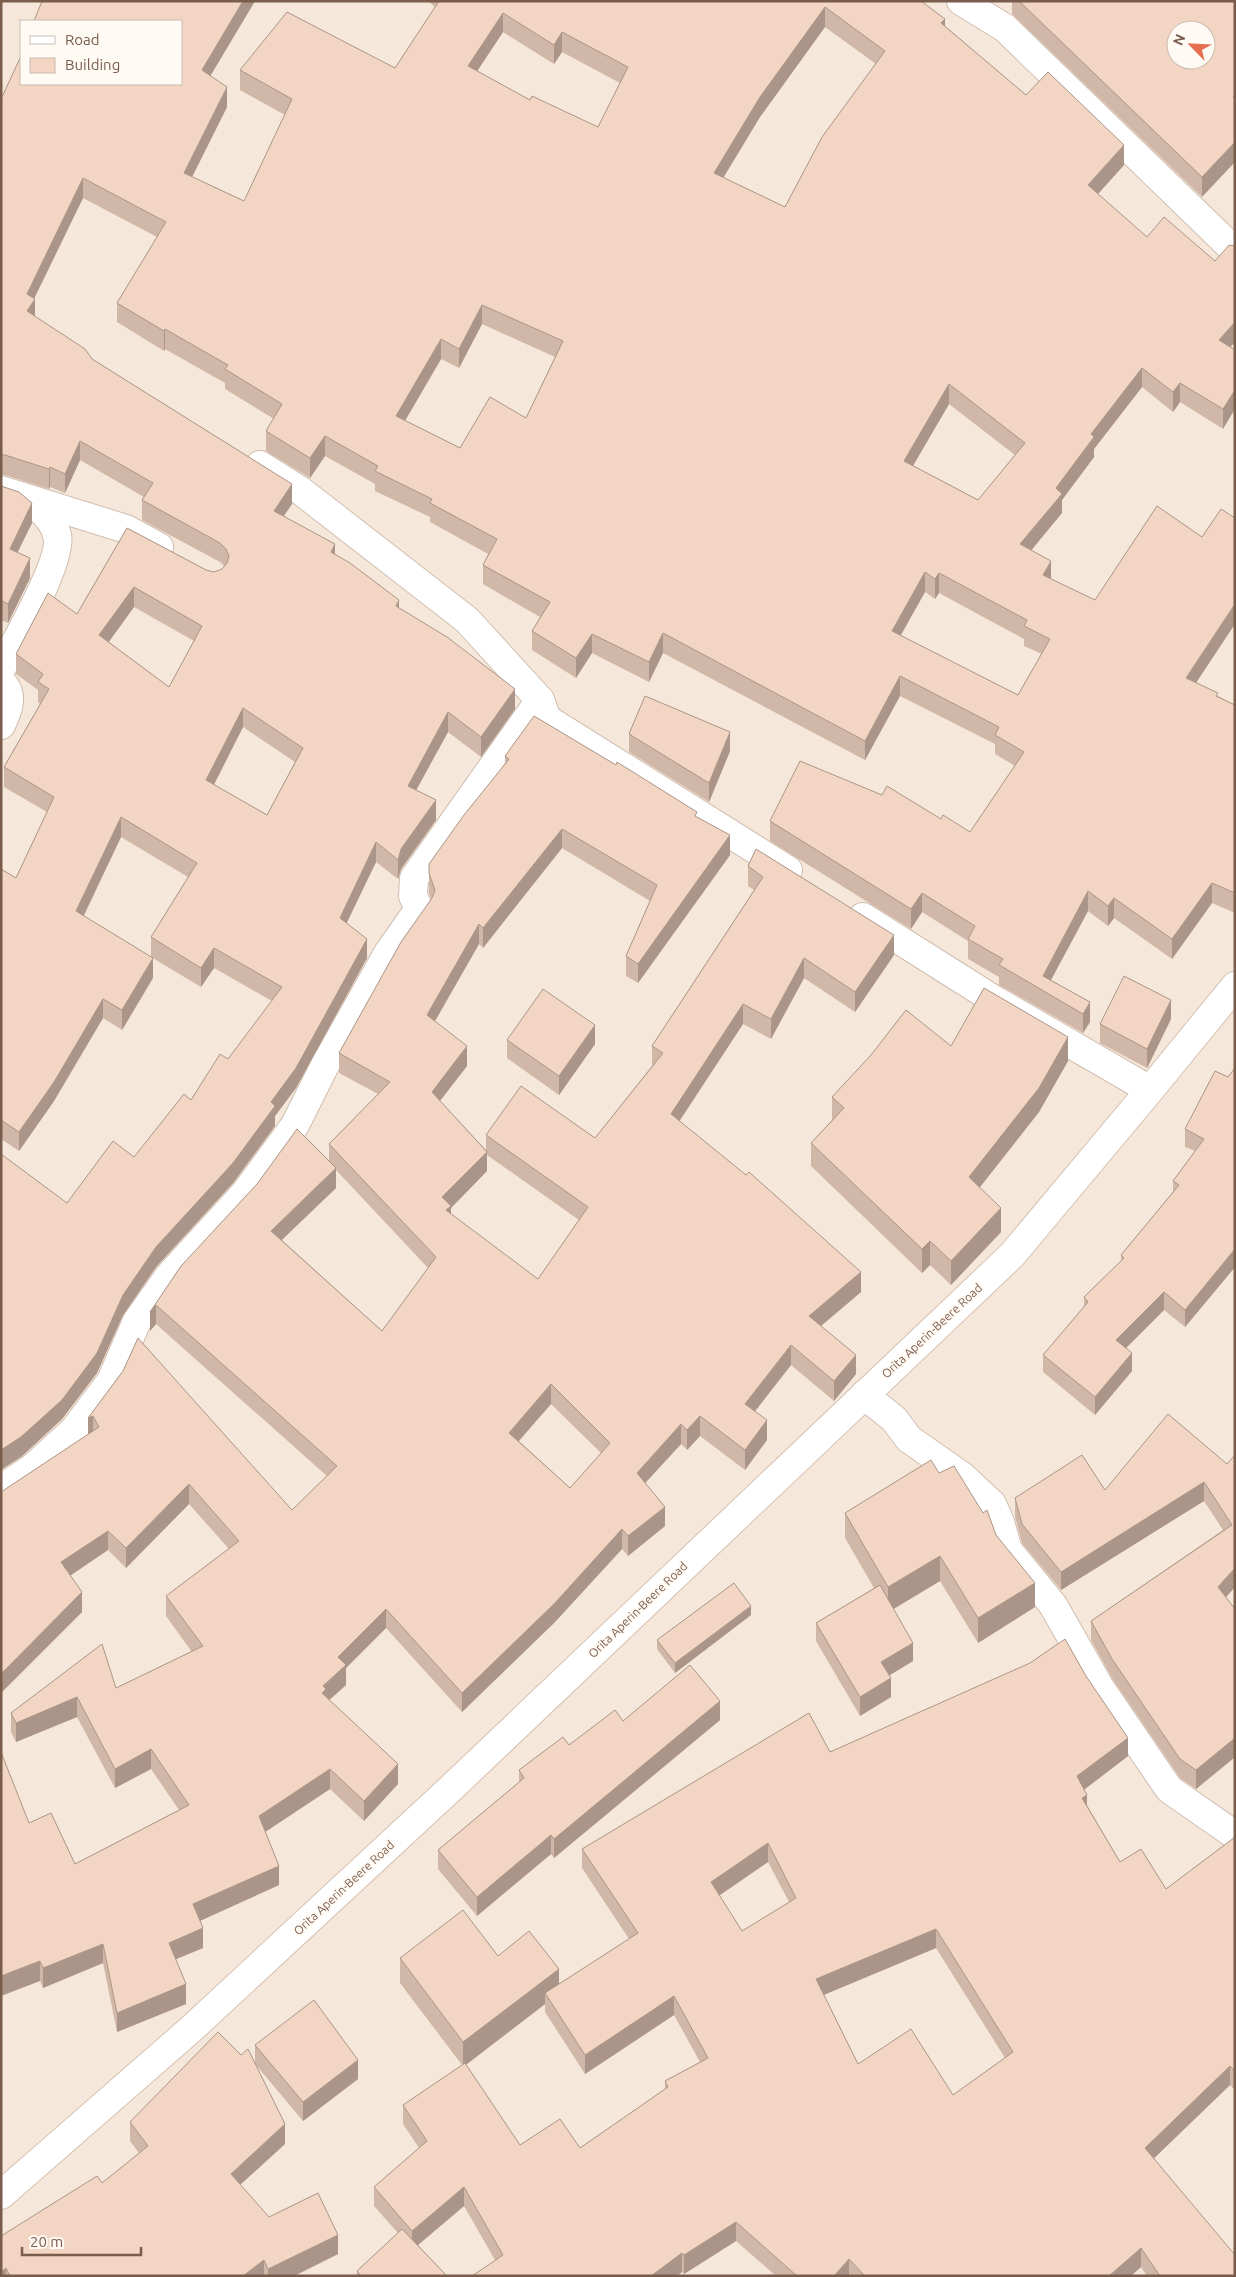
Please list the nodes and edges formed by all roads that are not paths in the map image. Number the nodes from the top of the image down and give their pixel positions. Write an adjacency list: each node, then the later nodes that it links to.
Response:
1 (961, 1): 2 (street)
2 (1235, 251)
3 (243, 454): 9 (street)
4 (1, 490): 5 (street)
5 (29, 500): 6 (street); 7 (street)
6 (178, 557)
7 (1, 669)
8 (1, 682): 10 (street)
9 (540, 700): 11 (street); 16 (street)
10 (1, 725)
11 (808, 882)
12 (841, 904): 14 (street)
13 (1235, 986): 14 (street, Orita Aperin-Beere Road)
14 (1150, 1090): 15 (street, Orita Aperin-Beere Road)
15 (864, 1395): 17 (street); 18 (street, Orita Aperin-Beere Road)
16 (1, 1489)
17 (1235, 1835)
18 (1, 2195)

